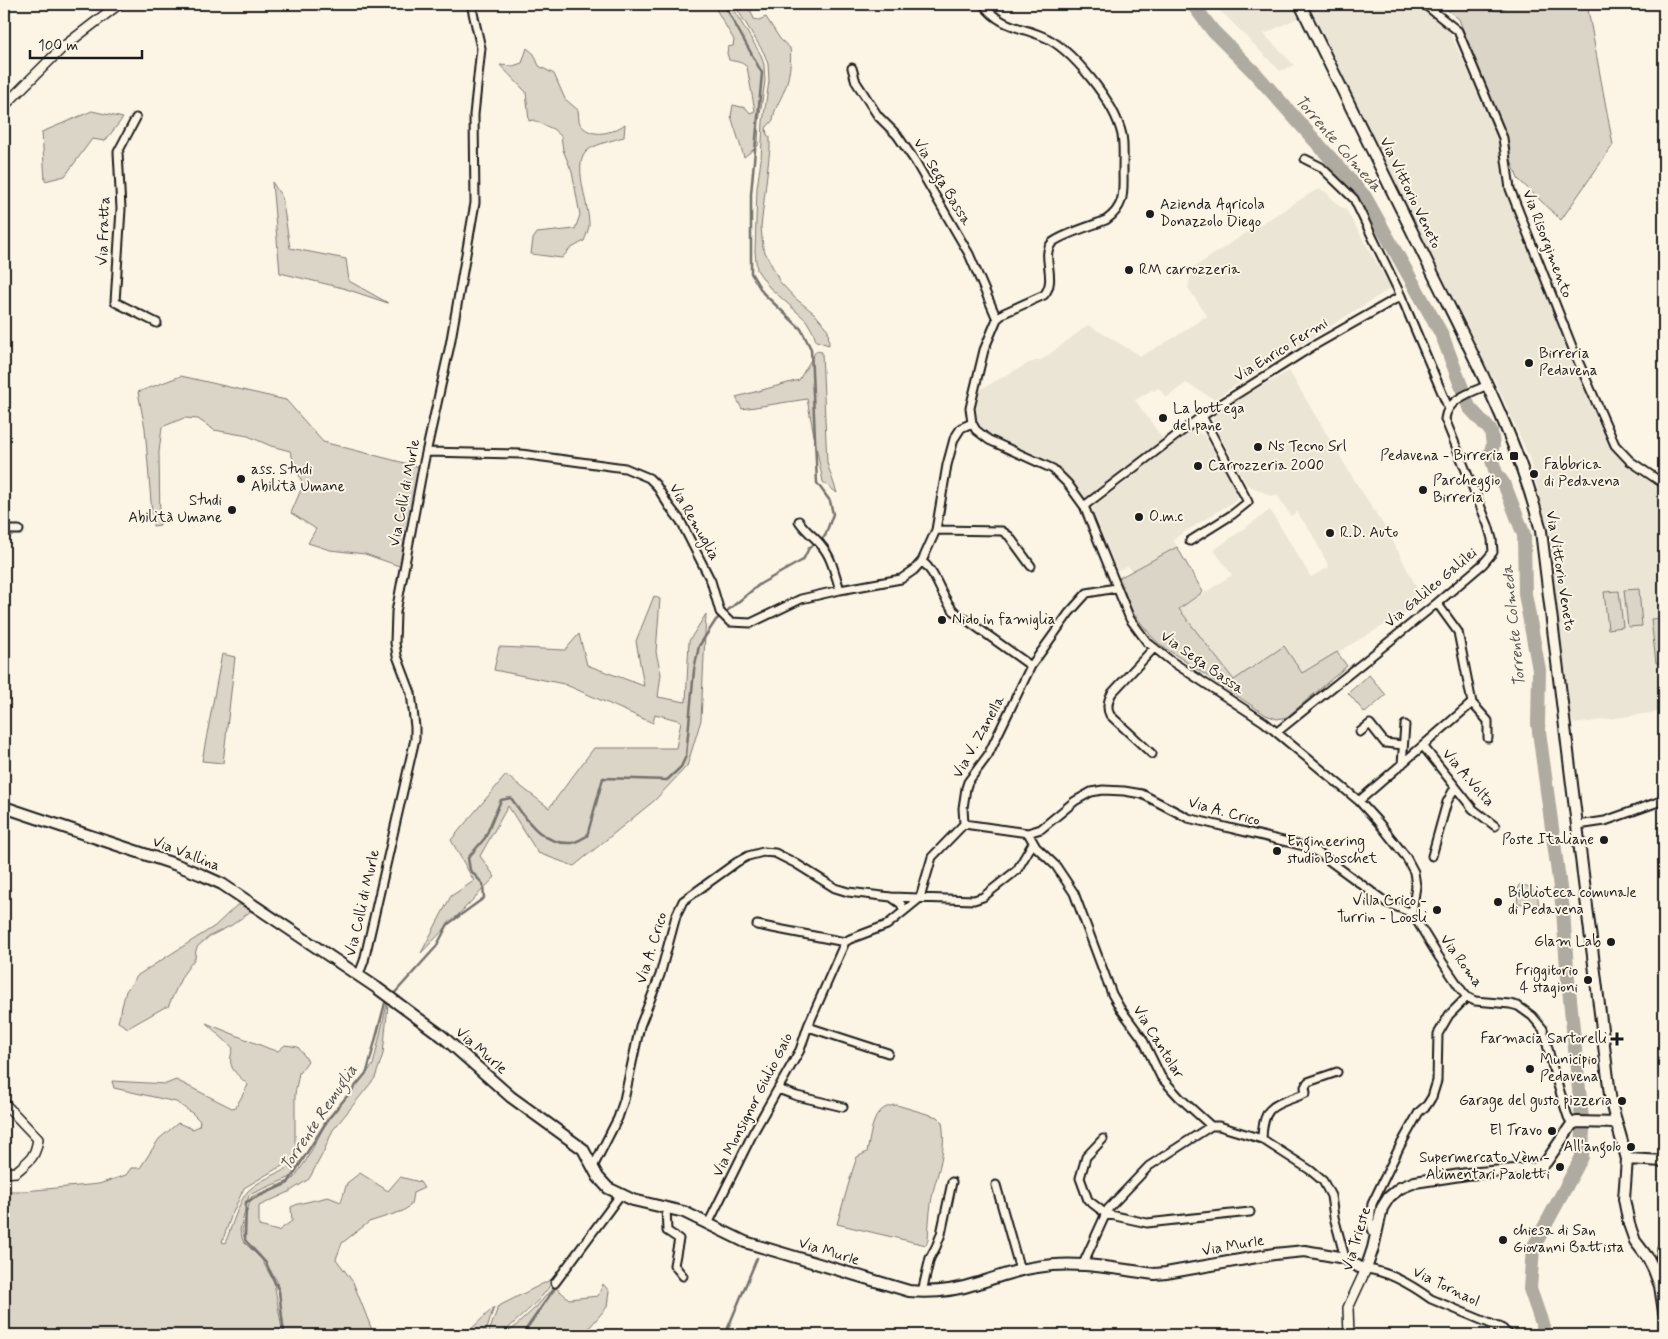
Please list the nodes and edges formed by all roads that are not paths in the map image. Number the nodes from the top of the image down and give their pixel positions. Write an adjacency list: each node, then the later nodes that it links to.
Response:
1 (119, 4): 7 (street)
2 (471, 4): 17 (street, Via Colli di Murle)
3 (983, 4): 11 (street)
4 (1300, 4): 13 (main road, Via Vittorio Veneto)
5 (1424, 4): 18 (street, Via Risorgimento)
6 (852, 68): 11 (street, Via Sega Bassa)
7 (4, 106)
8 (136, 118): 12 (street, Via Fratta)
9 (1306, 159): 10 (street)
10 (1401, 296): 14 (street); 15 (street, Via Enrico Fermi)
11 (997, 319): 16 (street)
12 (157, 323)
13 (1488, 386): 14 (street); 46 (main road, Via Vittorio Veneto)
14 (1451, 405): 29 (street, Via Galileo Galilei)
15 (1202, 416): 19 (street, Via Enrico Fermi); 24 (street)
16 (972, 423): 19 (street, Via Sega Bassa); 23 (street, Via Remuglia)
17 (427, 452): 28 (street, Via Remuglia); 57 (street, Via Colli di Murle)
18 (1664, 484)
19 (1084, 506): 27 (street, Via Sega Bassa)
20 (799, 521): 28 (street)
21 (4, 530): 22 (street)
22 (19, 530)
23 (936, 530): 25 (street, Via Remuglia); 26 (street)
24 (1190, 541)
25 (922, 561): 28 (street, Via Remuglia); 31 (street)
26 (1031, 566)
27 (1116, 588): 30 (street, Via Sega Bassa); 31 (street, Via V. Zanella)
28 (840, 590)
29 (1437, 603): 32 (street); 34 (street, Via Galileo Galilei)
30 (1154, 648): 34 (street, Via Sega Bassa); 39 (street)
31 (1031, 666): 45 (street, Via V. Zanella)
32 (1472, 703): 36 (street); 38 (street, Via A.Volta)
33 (1405, 725): 37 (street)
34 (1277, 732): 43 (street, Via Sega Bassa)
35 (1360, 732): 37 (street)
36 (1488, 738)
37 (1403, 744): 40 (street)
38 (1423, 746): 40 (street, Via A.Volta); 41 (street, Via A.Volta)
39 (1152, 754)
40 (1402, 764): 43 (street, Via A.Volta)
41 (1455, 787): 47 (street, Via A.Volta); 50 (street)
42 (1664, 800): 46 (street)
43 (1359, 801): 54 (street, Via Sega Bassa)
44 (4, 807): 57 (main road, Via Vallina)
45 (964, 824): 48 (street); 52 (street)
46 (1578, 825): 66 (main road, Via Vittorio Veneto)
47 (1495, 826)
48 (1028, 833): 49 (street, Via Cantolar); 54 (street, Via A. Crico)
49 (1033, 842): 52 (street); 67 (street, Via Cantolar)
50 (1432, 856)
51 (891, 897): 52 (street, Via A. Crico); 53 (street); 72 (street, Via A. Crico)
52 (920, 898): 53 (street)
53 (904, 911): 56 (street)
54 (1412, 913): 58 (street, Via Roma)
55 (757, 925): 56 (street)
56 (845, 942): 59 (street, Via Monsignor Giulio Gaio)
57 (365, 980): 72 (main road, Via Murle)
58 (1467, 997): 65 (street, Via Roma); 81 (street)
59 (808, 1027): 60 (street); 62 (street, Via Monsignor Giulio Gaio)
60 (888, 1053)
61 (1337, 1072): 69 (street)
62 (778, 1089): 64 (street); 80 (street, Via Monsignor Giulio Gaio)
63 (4, 1103): 73 (street)
64 (843, 1107)
65 (1575, 1123): 66 (main road); 81 (main road, Via Trieste)
66 (1617, 1123): 70 (main road, Via Vittorio Veneto)
67 (1211, 1126): 69 (street); 79 (street)
68 (1103, 1139): 79 (street)
69 (1262, 1139): 84 (street)
70 (1627, 1159): 71 (main road); 83 (main road, Via Vittorio Veneto)
71 (1664, 1161)
72 (593, 1167): 76 (main road, Via Murle)
73 (4, 1173)
74 (952, 1182): 91 (street)
75 (996, 1184): 87 (street)
76 (621, 1194): 77 (main road, Via Murle); 89 (street)
77 (666, 1207): 80 (main road, Via Murle); 88 (street)
78 (1250, 1212): 79 (street)
79 (1106, 1214): 85 (street)
80 (708, 1224): 91 (main road, Via Murle)
81 (1375, 1236): 86 (main road, Via Trieste)
82 (1664, 1249): 83 (main road); 90 (main road)
83 (1644, 1253): 90 (main road, Via Vittorio Veneto)
84 (1345, 1258): 85 (main road, Via Murle); 86 (main road, Via Murle)
85 (1083, 1264): 87 (main road, Via Murle)
86 (1366, 1268): 93 (street, Via Tornaol); 94 (street, Via Trieste)
87 (1020, 1270): 91 (main road, Via Murle)
88 (683, 1276)
89 (555, 1283)
90 (1660, 1286): 92 (main road)
91 (922, 1292)
92 (1664, 1311)
93 (1500, 1330): 95 (street, Via Tornaol)
94 (1349, 1335)
95 (1512, 1335)

